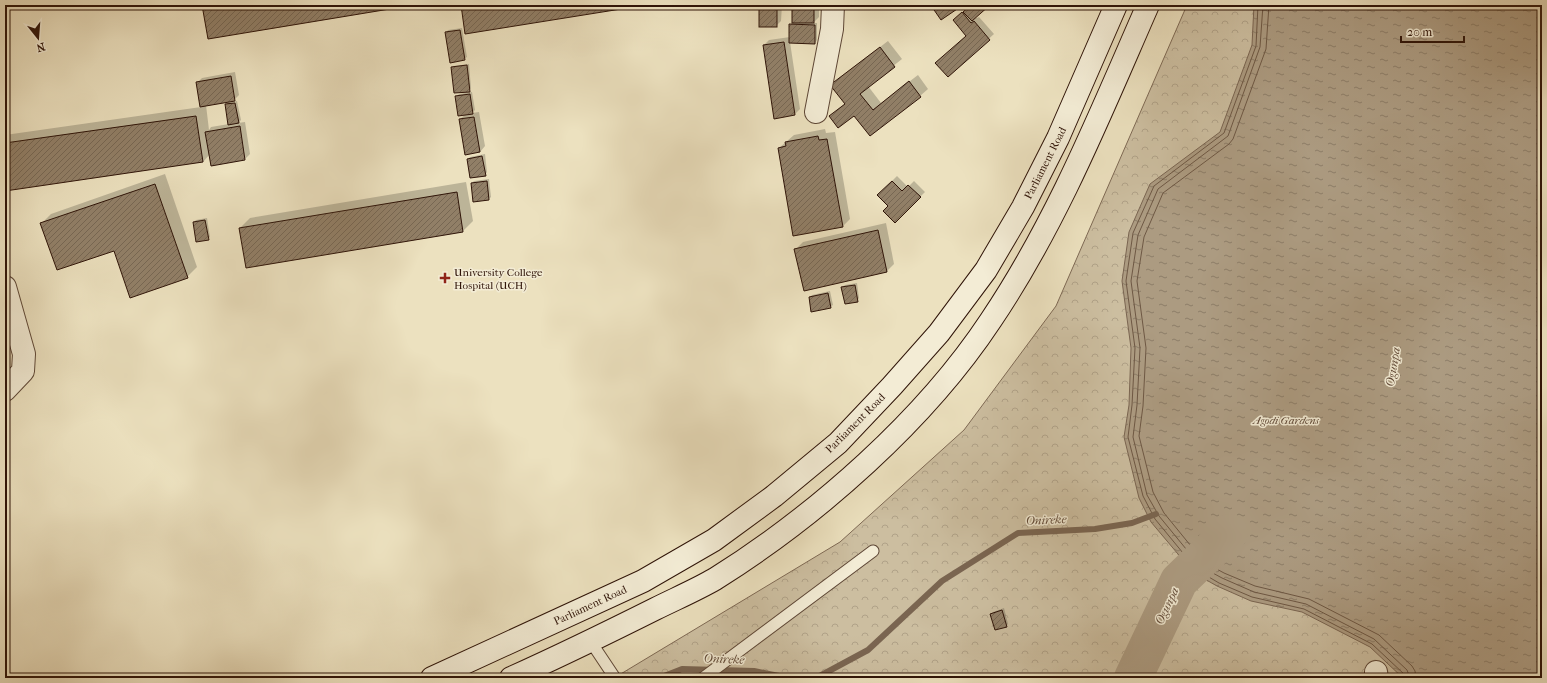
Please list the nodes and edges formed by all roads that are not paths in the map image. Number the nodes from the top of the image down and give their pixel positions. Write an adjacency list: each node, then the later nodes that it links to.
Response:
1 (833, 5): 4 (main road)
2 (1116, 5): 9 (main road, Parliament Road)
3 (1148, 5): 8 (main road)
4 (816, 112)
5 (5, 287): 6 (main road)
6 (5, 390)
7 (873, 551): 12 (lane)
8 (591, 642): 10 (main road); 11 (lane)
9 (432, 678)
10 (511, 678)
11 (615, 678)
12 (703, 678)

